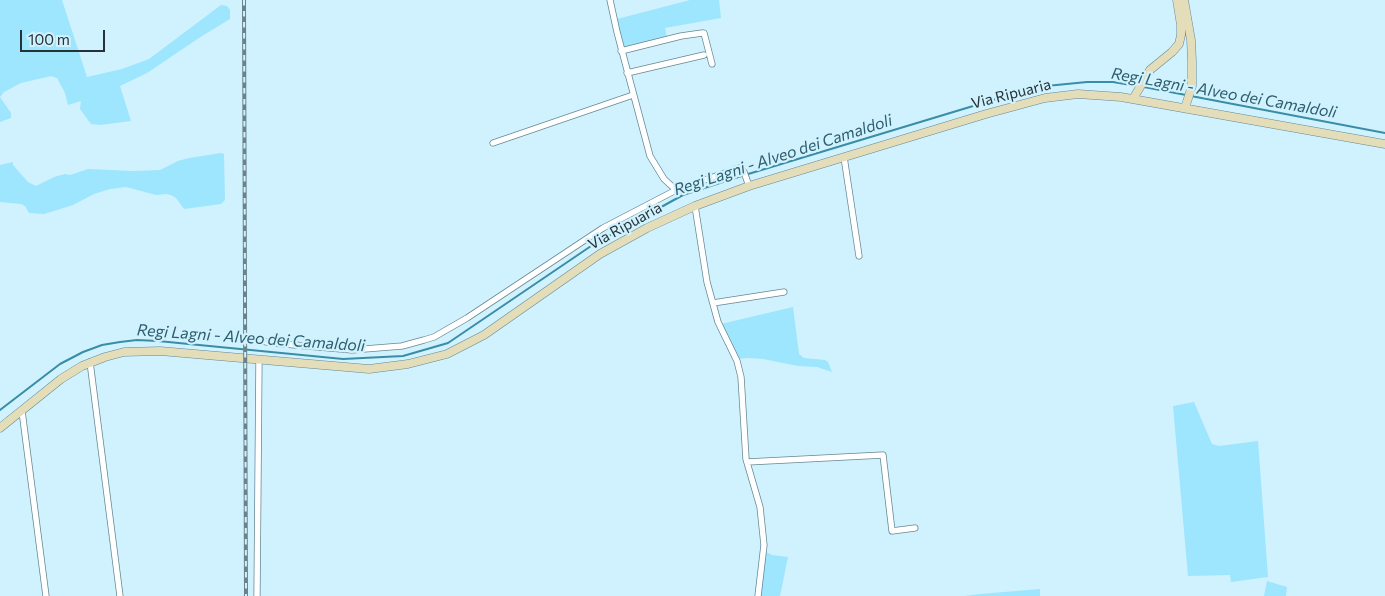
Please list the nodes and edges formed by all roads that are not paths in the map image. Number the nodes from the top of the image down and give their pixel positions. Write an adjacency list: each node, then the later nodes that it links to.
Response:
1 (610, 0): 4 (street)
2 (1177, 0): 9 (street)
3 (1184, 0): 10 (street)
4 (622, 51): 6 (street); 7 (street)
5 (704, 55): 7 (street)
6 (712, 64)
7 (627, 73): 8 (street)
8 (633, 94): 11 (street); 15 (street)
9 (1134, 96): 10 (street, Via Ripuaria); 13 (street, Via Ripuaria)
10 (1185, 108): 12 (street, Via Ripuaria)
11 (492, 143)
12 (1385, 144)
13 (844, 157): 14 (street, Via Ripuaria); 17 (street)
14 (748, 183): 15 (street); 16 (street, Via Ripuaria)
15 (676, 190): 20 (street)
16 (695, 206): 19 (street); 21 (street, Via Ripuaria)
17 (859, 256)
18 (784, 292): 19 (street)
19 (713, 303): 25 (street)
20 (256, 340)
21 (259, 360): 22 (street, Via Ripuaria); 29 (street)
22 (90, 362): 23 (street, Via Ripuaria); 28 (street)
23 (22, 411): 24 (street, Via Ripuaria); 27 (street)
24 (0, 428)
25 (747, 462): 26 (street); 30 (street)
26 (915, 528)
27 (46, 596)
28 (120, 596)
29 (256, 596)
30 (758, 596)

